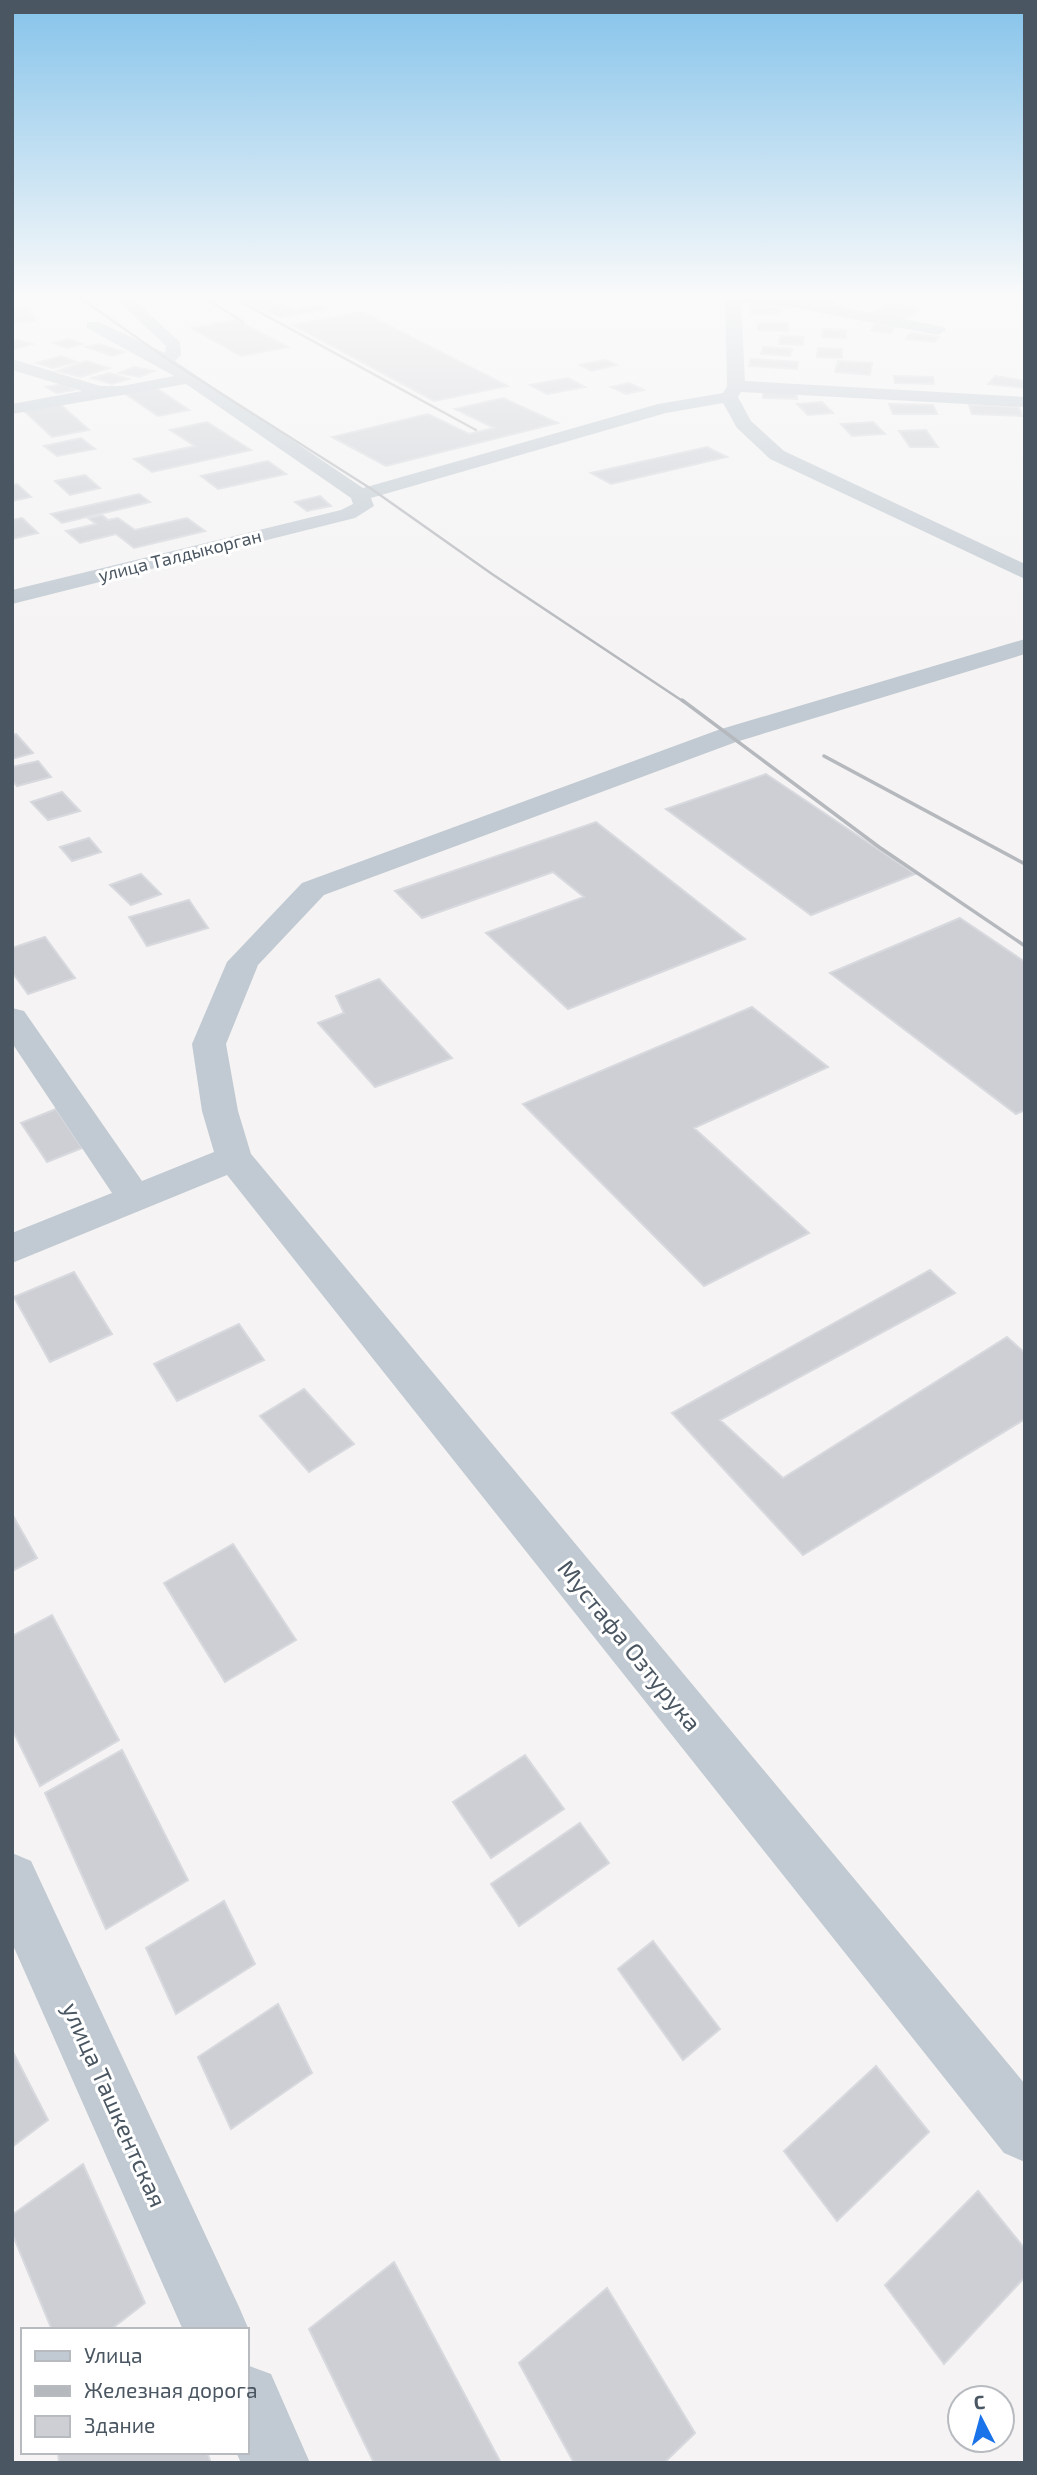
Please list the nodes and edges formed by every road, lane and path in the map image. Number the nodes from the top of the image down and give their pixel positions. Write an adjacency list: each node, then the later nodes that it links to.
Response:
1 (239, 412): 4 (street)
2 (648, 412): 4 (street)
3 (740, 412): 5 (street)
4 (360, 495): 6 (street, улица Талдыкорган)
5 (1025, 572)
6 (12, 597)
7 (1025, 646): 9 (street)
8 (12, 1018): 10 (street)
9 (234, 1158): 10 (street); 13 (street, Мустафа Озтурука)
10 (135, 1199): 11 (street)
11 (12, 1249)
12 (12, 1880): 14 (street, улица Ташкентская)
13 (1025, 2132)
14 (215, 2328)
15 (248, 2400): 16 (street)
16 (276, 2463)

